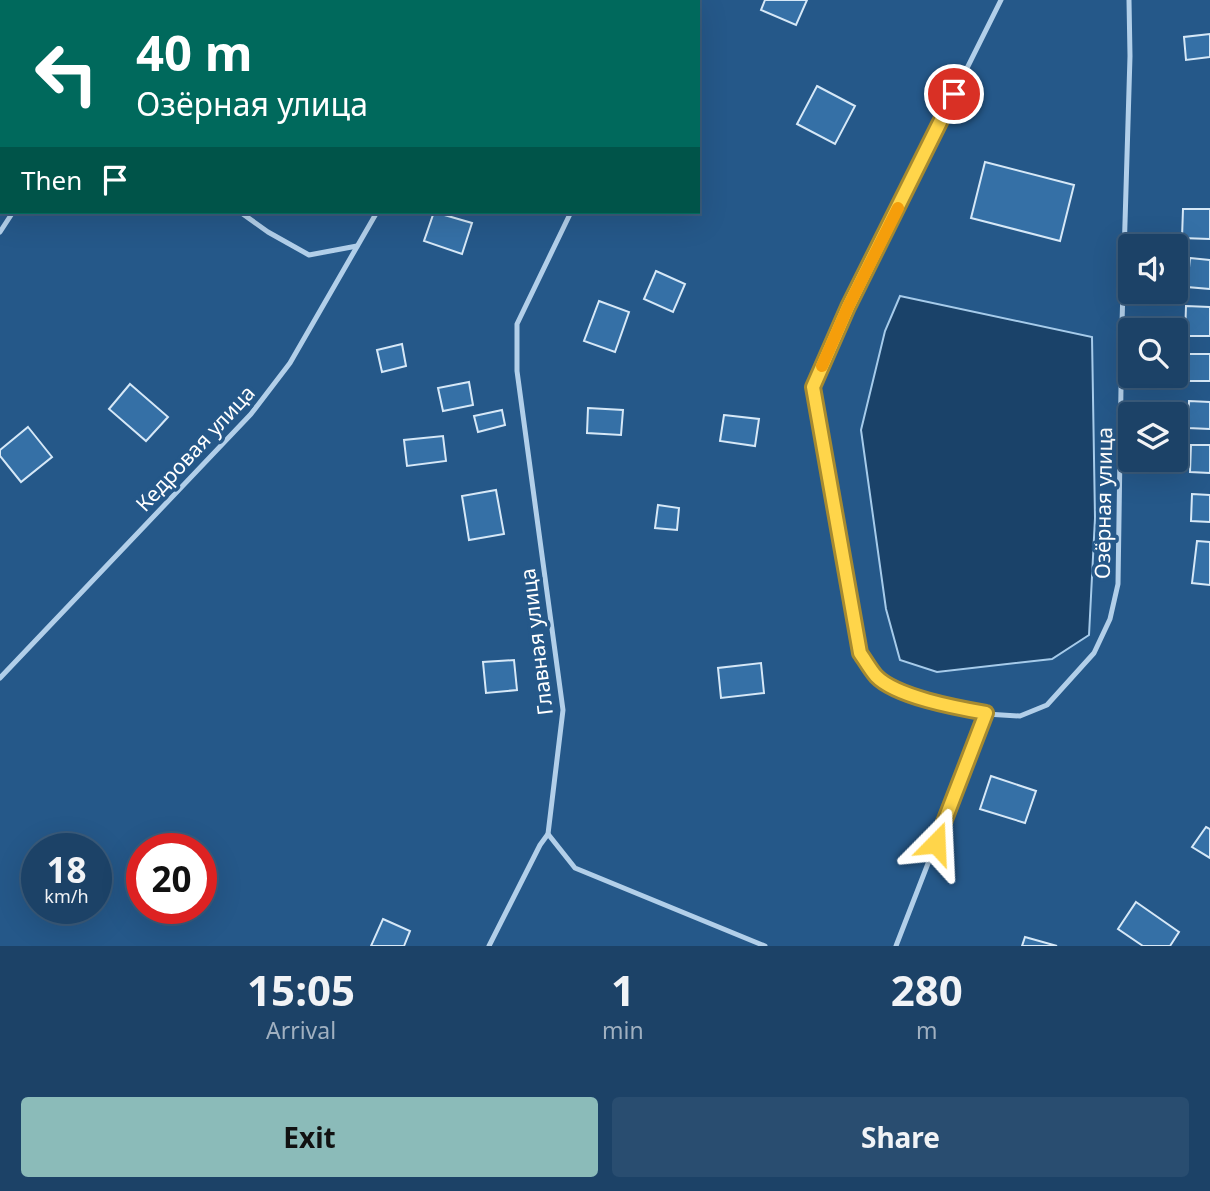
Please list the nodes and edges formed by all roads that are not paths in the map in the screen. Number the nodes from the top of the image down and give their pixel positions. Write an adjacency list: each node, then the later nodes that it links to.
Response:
1 (1001, 0): 10 (lane, Озёрная улица)
2 (1129, 0): 10 (lane, Озёрная улица)
3 (12, 214): 7 (lane)
4 (243, 214): 8 (lane)
5 (376, 214): 8 (lane, Кедровая улица)
6 (570, 214): 11 (lane, Главная улица)
7 (0, 232)
8 (357, 246): 9 (lane, Кедровая улица)
9 (0, 678)
10 (986, 713): 14 (lane)
11 (548, 834): 12 (lane); 13 (lane)
12 (489, 946)
13 (765, 946)
14 (896, 946)

